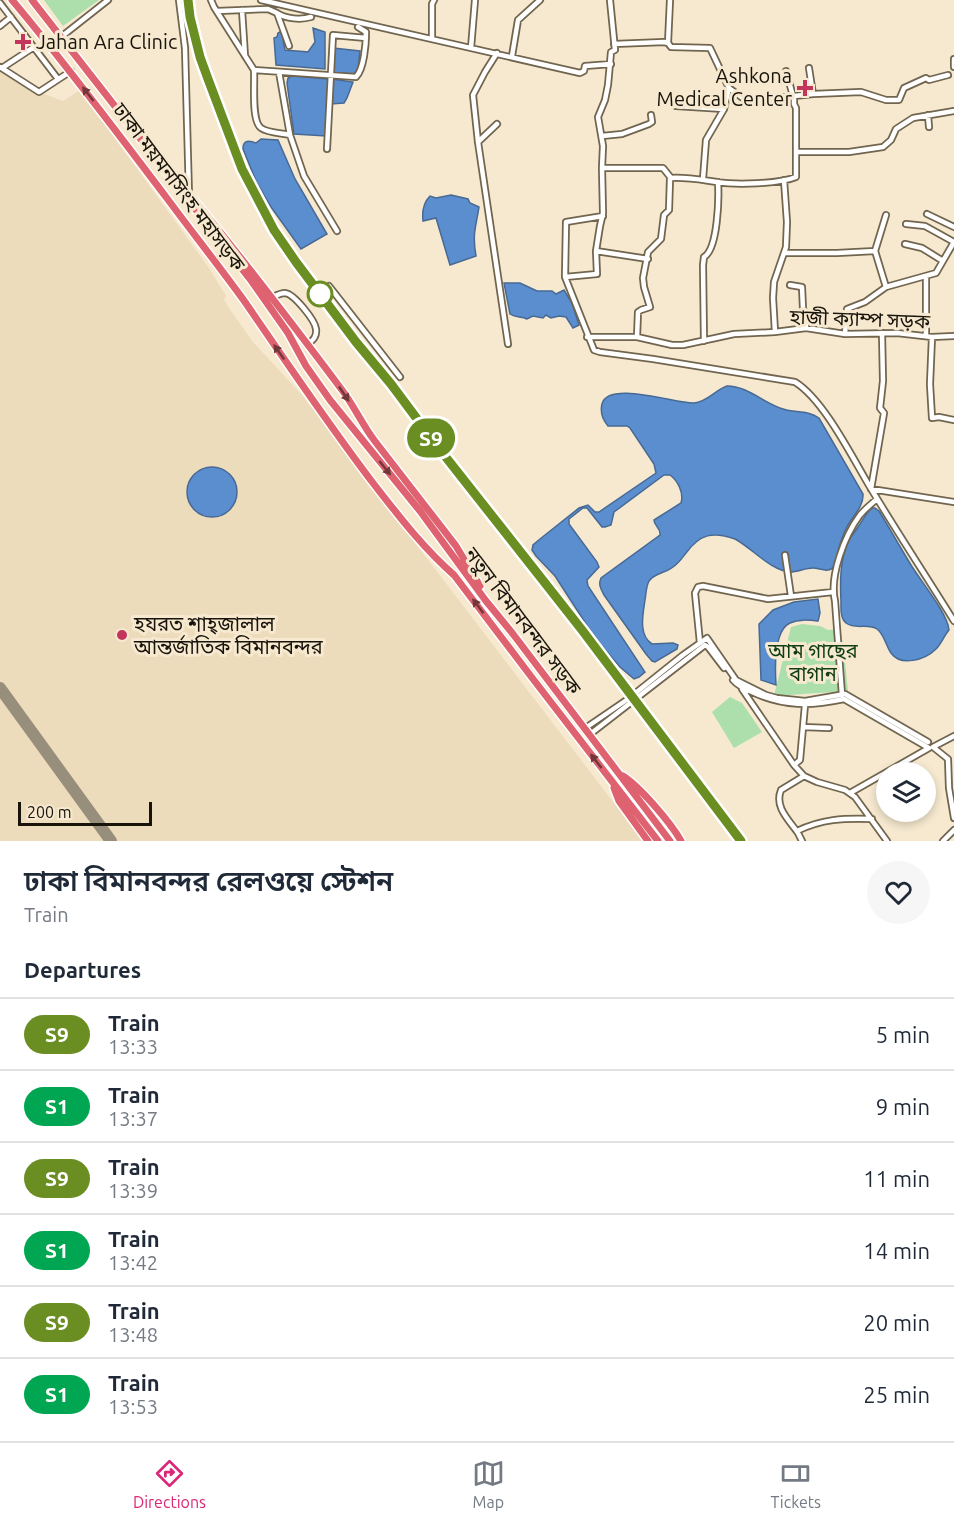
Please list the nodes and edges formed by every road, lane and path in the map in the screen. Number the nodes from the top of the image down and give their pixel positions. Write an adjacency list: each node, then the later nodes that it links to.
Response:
1 (12, 0): 37 (highway, ঢাকা ময়মনসিংহ মহাসড়ক)
2 (32, 0): 20 (highway, ঢাকা ময়মনসিংহ মহাসড়ক)
3 (108, 0): 20 (street)
4 (179, 0): 64 (street)
5 (211, 0): 14 (street)
6 (261, 0): 22 (street)
7 (434, 0): 22 (street)
8 (475, 0): 27 (street)
9 (540, 0): 29 (street)
10 (610, 0): 24 (street)
11 (670, 0): 23 (street)
12 (0, 3): 16 (street)
13 (242, 10): 14 (street); 15 (street); 30 (street)
14 (217, 11): 30 (street)
15 (277, 13): 17 (street); 25 (street)
16 (11, 17): 18 (street); 26 (street)
17 (311, 17)
18 (0, 26)
19 (358, 27): 21 (street)
20 (61, 37): 63 (highway, ঢাকা ময়মনসিংহ মহাসড়ক)
21 (366, 38): 41 (street); 41 (street)
22 (432, 39): 27 (street)
23 (668, 43): 24 (street); 43 (street)
24 (615, 44): 32 (street)
25 (289, 46)
26 (34, 48): 33 (street); 42 (street)
27 (471, 48): 28 (street)
28 (497, 53): 29 (street); 55 (street)
29 (512, 56): 32 (street)
30 (246, 59): 36 (street)
31 (954, 59): 34 (street)
32 (611, 64): 54 (street)
33 (1, 67): 42 (street)
34 (954, 67)
35 (809, 68): 44 (street)
36 (254, 70): 39 (street); 53 (street)
37 (71, 71): 42 (street); 99 (highway, ঢাকা ময়মনসিংহ মহাসড়ক, one-way to 37)
38 (786, 71): 45 (street)
39 (279, 72): 41 (street); 53 (street)
40 (948, 75): 44 (street)
41 (330, 76): 56 (street)
42 (58, 79)
43 (729, 88): 45 (street); 47 (street)
44 (813, 94): 45 (street)
45 (794, 96): 57 (street)
46 (676, 106): 47 (street)
47 (724, 109): 60 (street)
48 (954, 111): 50 (street)
49 (651, 115): 54 (street)
50 (927, 115): 52 (street); 57 (street)
51 (497, 124): 55 (street)
52 (929, 127)
53 (290, 135): 70 (street)
54 (602, 135): 58 (street)
55 (478, 142): 94 (street)
56 (327, 149)
57 (796, 152): 61 (street)
58 (602, 168): 59 (street); 67 (street)
59 (671, 178): 60 (street); 76 (street)
60 (703, 179): 62 (street)
61 (784, 180): 62 (street); 75 (street)
62 (718, 182): 93 (street)
63 (176, 185): 64 (highway, নতুন বিমানবন্দর সড়ক); 98 (highway, ঢাকা ময়মনসিংহ মহাসড়ক)
64 (189, 195): 83 (highway, নতুন বিমানবন্দর সড়ক)
65 (886, 214): 74 (street)
66 (927, 214): 69 (street)
67 (603, 216): 73 (street); 79 (street)
68 (906, 224): 71 (street)
69 (954, 227)
70 (337, 231)
71 (954, 242): 77 (street)
72 (905, 244): 77 (street)
73 (596, 251): 76 (street); 79 (street)
74 (876, 251): 75 (street); 82 (street)
75 (784, 254): 85 (street)
76 (648, 259): 91 (street)
77 (943, 261): 78 (street)
78 (926, 276): 82 (street); 88 (street)
79 (565, 277): 90 (street)
80 (790, 285): 84 (street)
81 (329, 286): 96 (street)
82 (886, 287): 87 (street)
83 (271, 298): 95 (highway, নতুন বিমানবন্দর সড়ক); 95 (street)
84 (806, 328): 85 (street, হাজী ক্যাম্প সড়ক); 87 (street, হাজী ক্যাম্প সড়ক)
85 (775, 332): 93 (street, হাজী ক্যাম্প সড়ক)
86 (882, 333): 87 (street, হাজী ক্যাম্প সড়ক); 88 (street, হাজী ক্যাম্প সড়ক); 100 (street)
87 (845, 334)
88 (926, 336): 92 (street, হাজী ক্যাম্প সড়ক)
89 (954, 336): 92 (street, হাজী ক্যাম্প সড়ক)
90 (587, 337): 91 (street, হাজী ক্যাম্প সড়ক); 100 (street)
91 (637, 337): 93 (street, হাজী ক্যাম্প সড়ক)
92 (932, 337): 97 (street)
93 (704, 341)
94 (508, 344)
95 (308, 345): 104 (highway, নতুন বিমানবন্দর সড়ক, one-way to 104)
96 (400, 377)
97 (954, 420)
98 (348, 423): 114 (highway, নতুন বিমানবন্দর সড়ক, one-way to 114)
99 (350, 453): 122 (highway, নতুন বিমানবন্দর সড়ক, one-way to 99)
100 (871, 489): 101 (street); 102 (street)
101 (877, 499): 105 (street); 107 (street)
102 (954, 502)
103 (785, 555): 106 (street)
104 (480, 587)
105 (832, 592): 106 (street); 110 (street)
106 (791, 596): 108 (street)
107 (954, 621)
108 (700, 643): 110 (street); 114 (street)
109 (741, 686): 111 (street); 114 (street); 119 (street)
110 (842, 695): 116 (street)
111 (805, 705): 112 (street); 116 (street)
112 (803, 727): 113 (street); 119 (street)
113 (829, 728)
114 (586, 732): 120 (highway, নতুন বিমানবন্দর সড়ক)
115 (954, 736): 116 (street)
116 (929, 746): 117 (street); 123 (street)
117 (948, 759): 118 (street); 124 (street)
118 (954, 762)
119 (794, 765): 121 (street)
120 (618, 773): 129 (highway, নতুন বিমানবন্দর সড়ক); 130 (highway)
121 (804, 776): 123 (street); 131 (street)
122 (610, 779): 127 (highway); 128 (highway, নতুন বিমানবন্দর সড়ক)
123 (850, 793): 125 (street)
124 (954, 818)
125 (872, 819): 131 (street); 132 (street)
126 (954, 830): 133 (street)
127 (648, 841)
128 (658, 841)
129 (670, 841)
130 (681, 841)
131 (802, 841)
132 (887, 841)
133 (943, 841)

